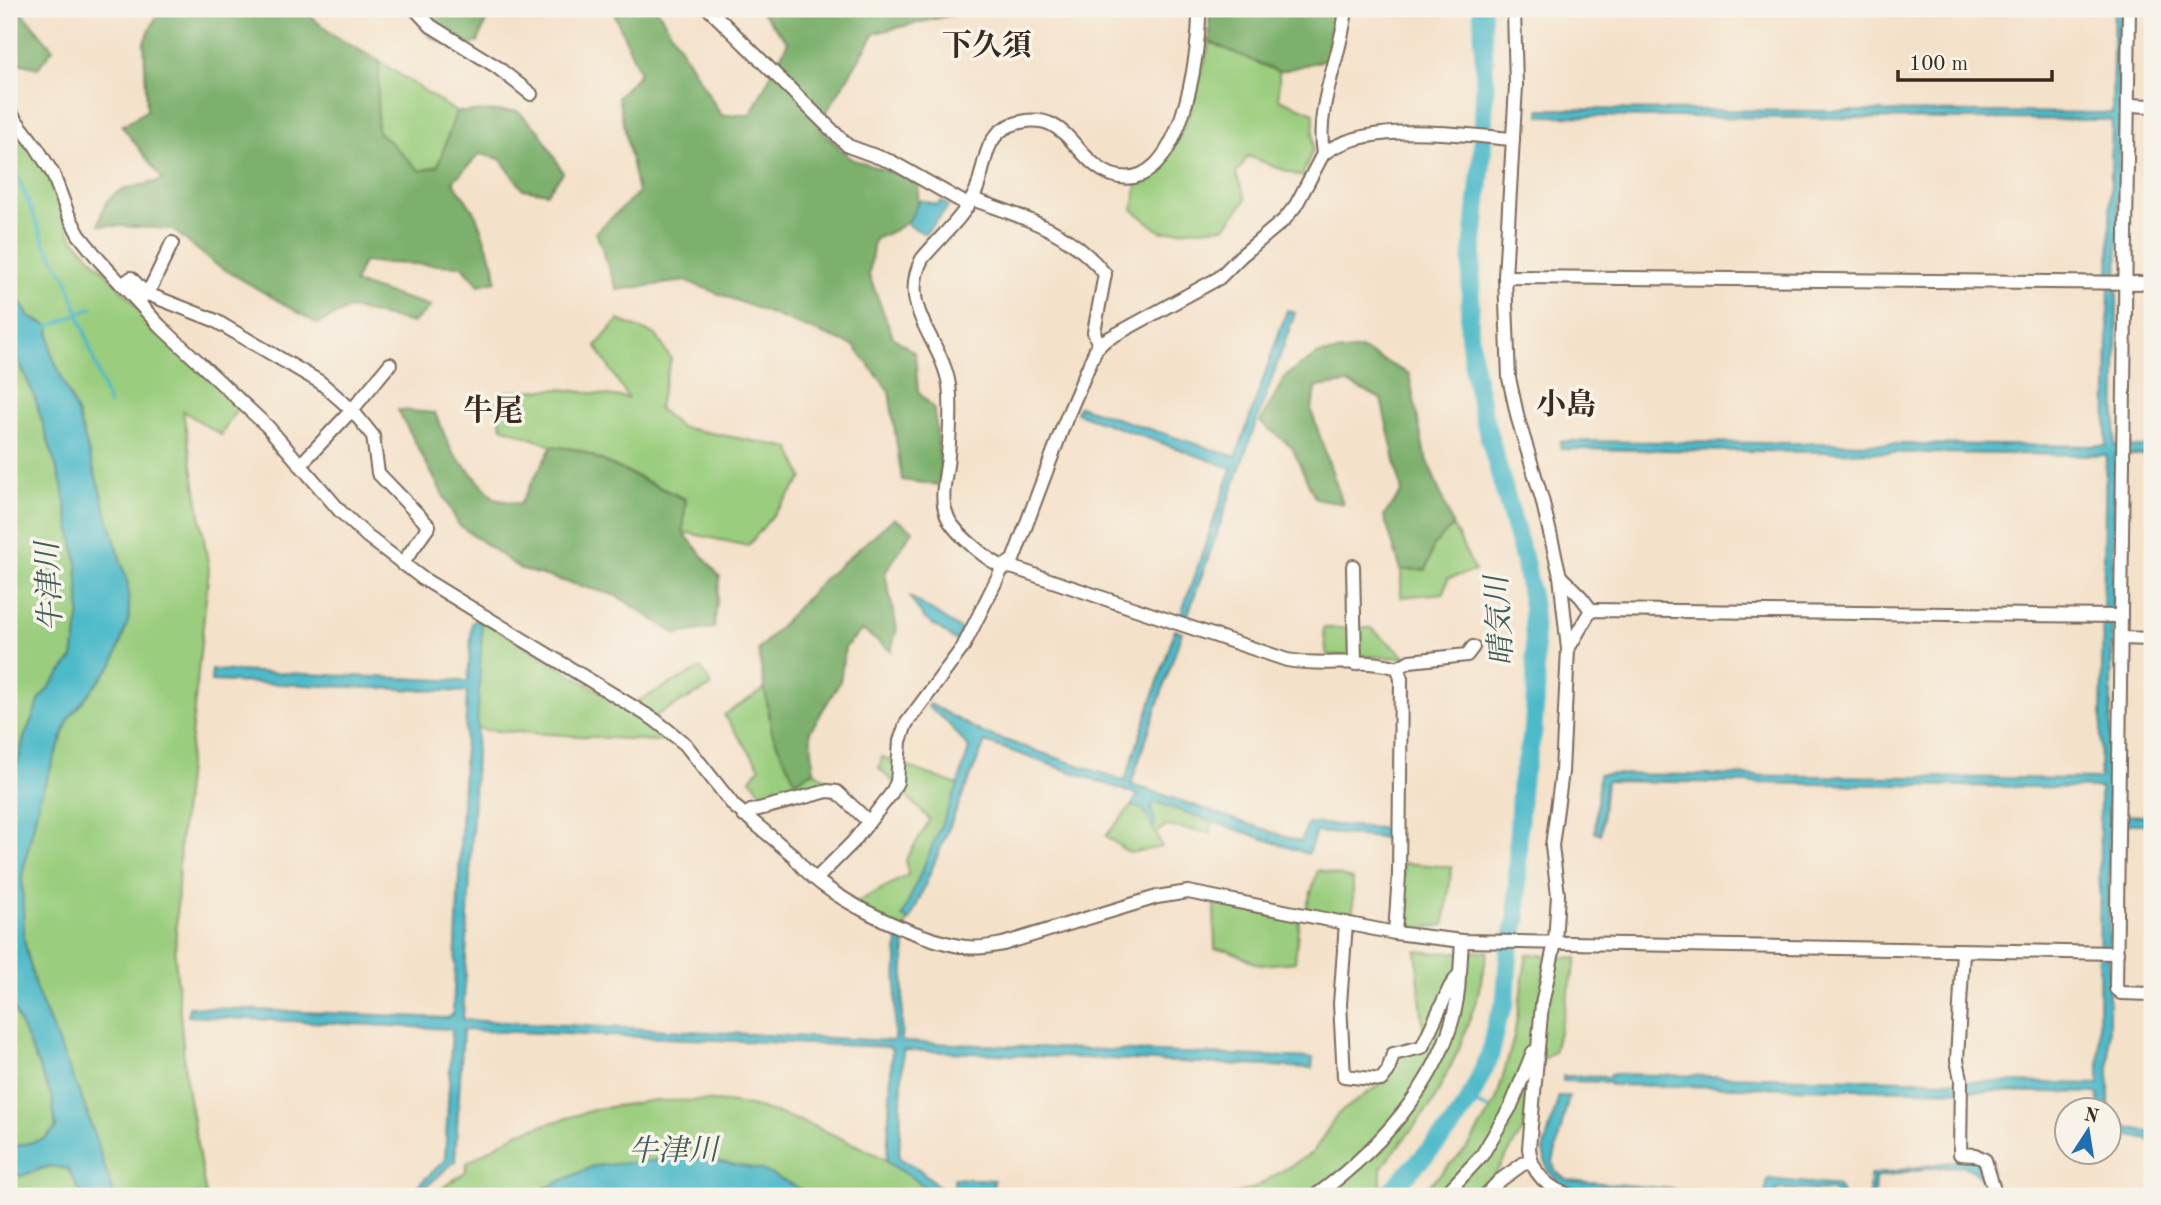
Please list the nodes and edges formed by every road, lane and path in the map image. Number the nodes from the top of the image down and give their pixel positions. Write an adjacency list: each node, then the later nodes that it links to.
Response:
1 (415, 9): 7 (street)
2 (709, 9): 13 (street)
3 (1199, 9): 13 (street)
4 (1346, 9): 12 (street)
5 (1514, 9): 11 (street)
6 (2129, 9): 8 (street)
7 (531, 94)
8 (2128, 105): 9 (street); 16 (street)
9 (2152, 106)
10 (9, 111): 18 (street)
11 (1513, 139): 12 (street); 15 (street)
12 (1323, 154): 19 (street)
13 (970, 202): 19 (street); 25 (street)
14 (172, 243): 18 (street)
15 (1506, 277): 16 (street); 26 (street)
16 (2125, 282): 17 (street); 28 (street)
17 (2152, 283)
18 (142, 298): 21 (street); 22 (street)
19 (1099, 346): 25 (street)
20 (390, 364): 21 (street)
21 (352, 410): 22 (street); 23 (street)
22 (300, 465): 23 (street)
23 (402, 564): 35 (street)
24 (1353, 566): 33 (street)
25 (1003, 567): 33 (street); 36 (street)
26 (1560, 576): 27 (street); 32 (street)
27 (1591, 610): 28 (street); 32 (street)
28 (2121, 616): 29 (street)
29 (2121, 638): 30 (street); 43 (street)
30 (2152, 639)
31 (1473, 647): 34 (street)
32 (1568, 649): 41 (street)
33 (1355, 664): 34 (street)
34 (1398, 668): 39 (street)
35 (744, 816): 36 (street); 37 (street)
36 (869, 822): 37 (street)
37 (816, 880): 38 (street)
38 (1346, 923): 39 (street); 44 (street)
39 (1395, 933): 40 (street)
40 (1462, 941): 41 (street); 44 (street)
41 (1555, 942): 42 (street); 46 (street)
42 (1963, 951): 43 (street); 52 (street)
43 (2108, 953): 45 (street)
44 (1460, 973): 48 (street)
45 (2152, 994)
46 (1538, 1039): 47 (street); 49 (street)
47 (1530, 1159): 50 (street); 51 (street)
48 (1315, 1196)
49 (1444, 1196)
50 (1485, 1196)
51 (1572, 1196)
52 (1996, 1196)

